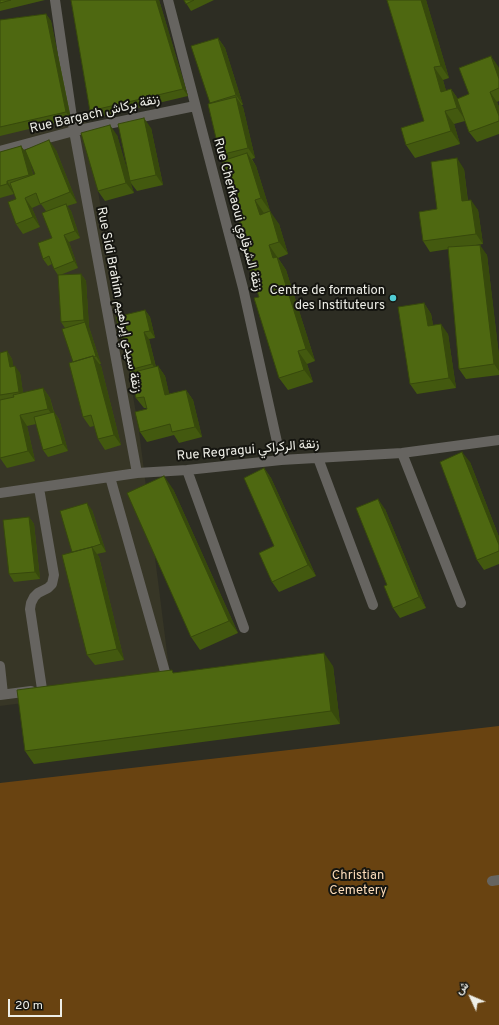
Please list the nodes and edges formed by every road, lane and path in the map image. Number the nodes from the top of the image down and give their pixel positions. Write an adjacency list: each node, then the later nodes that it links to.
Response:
1 (55, 0): 4 (street, Rue Sidi Brahim زنقة سيدي إبراهيم)
2 (168, 0): 3 (street, Rue Cherkaoui زنقة الشرقاوي)
3 (195, 106): 4 (street, Rue Bargach زنقة بركاش); 9 (street, Rue Cherkaoui زنقة الشرقاوي)
4 (74, 132): 5 (street, Rue Bargach زنقة بركاش); 11 (street, Rue Sidi Brahim زنقة سيدي إبراهيم)
5 (0, 152)
6 (499, 440): 7 (street, Rue Regragui زنقة الركراكي)
7 (402, 453): 8 (street, Rue Regragui زنقة الركراكي); 15 (street)
8 (318, 458): 9 (street, Rue Regragui زنقة الركراكي); 16 (street)
9 (281, 460): 10 (street, Rue Regragui زنقة الركراكي)
10 (187, 470): 11 (street, Rue Regragui زنقة الركراكي); 17 (street)
11 (138, 473): 12 (street, Rue Regragui زنقة الركراكي)
12 (110, 477): 13 (street, Rue Regragui زنقة الركراكي); 19 (street)
13 (39, 488): 14 (street, Rue Regragui زنقة الركراكي); 20 (street)
14 (0, 493)
15 (461, 603)
16 (373, 606)
17 (244, 628)
18 (0, 666): 20 (street)
19 (167, 679)
20 (2, 694)

